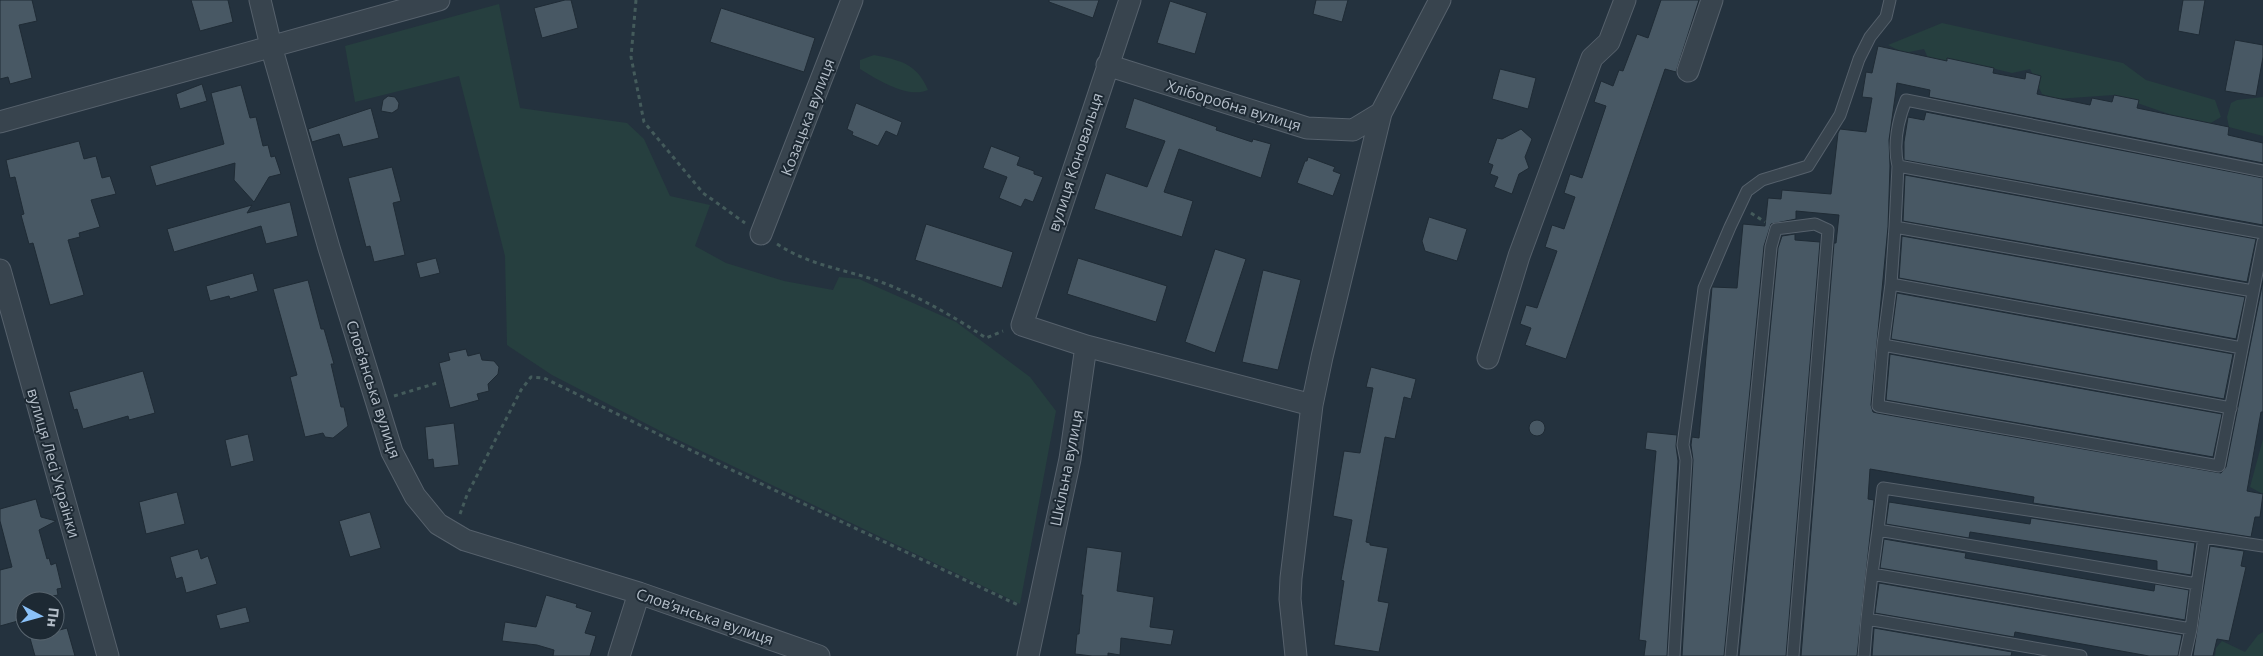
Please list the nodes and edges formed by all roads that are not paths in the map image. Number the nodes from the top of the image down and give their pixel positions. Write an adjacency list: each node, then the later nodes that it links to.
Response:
1 (260, 0): 9 (street, Словʼянська вулиця)
2 (439, 0): 9 (street)
3 (852, 0): 18 (street, Козацька вулиця)
4 (1130, 0): 10 (street, вулиця Коновальця)
5 (1440, 0): 12 (street)
6 (1625, 0): 26 (street)
7 (1712, 0): 11 (street)
8 (1890, 0): 42 (lane)
9 (271, 46): 13 (street); 34 (street, Словʼянська вулиця)
10 (1107, 65): 12 (street, Хліборобна вулиця); 24 (street, вулиця Коновальця)
11 (1688, 71)
12 (1381, 113): 27 (street)
13 (0, 122)
14 (1898, 166): 15 (lane); 16 (lane); 17 (lane)
15 (2263, 171)
16 (1895, 227): 21 (lane); 22 (lane)
17 (2263, 233)
18 (761, 234)
19 (2263, 242): 22 (lane)
20 (0, 270): 37 (street, вулиця Лесі Українки)
21 (1891, 284): 23 (lane); 25 (lane)
22 (2253, 291): 25 (lane)
23 (1883, 345): 28 (lane); 28 (lane)
24 (1086, 346): 27 (street); 40 (street, Шкільна вулиця)
25 (2242, 348): 28 (lane)
26 (1488, 358)
27 (1312, 405): 41 (street)
28 (2230, 408)
29 (1878, 530): 30 (lane); 32 (lane); 33 (lane)
30 (2204, 537): 31 (lane); 33 (lane)
31 (2263, 546)
32 (1872, 574): 35 (lane); 36 (lane)
33 (2197, 584): 36 (lane)
34 (639, 593): 38 (street); 39 (street, Словʼянська вулиця)
35 (1867, 620): 45 (lane); 46 (lane)
36 (2191, 629): 47 (lane)
37 (108, 656)
38 (619, 656)
39 (819, 656)
40 (1028, 656)
41 (1296, 656)
42 (1674, 656)
43 (1731, 656): 44 (lane)
44 (1793, 656)
45 (1864, 656)
46 (2081, 656)
47 (2185, 656)

